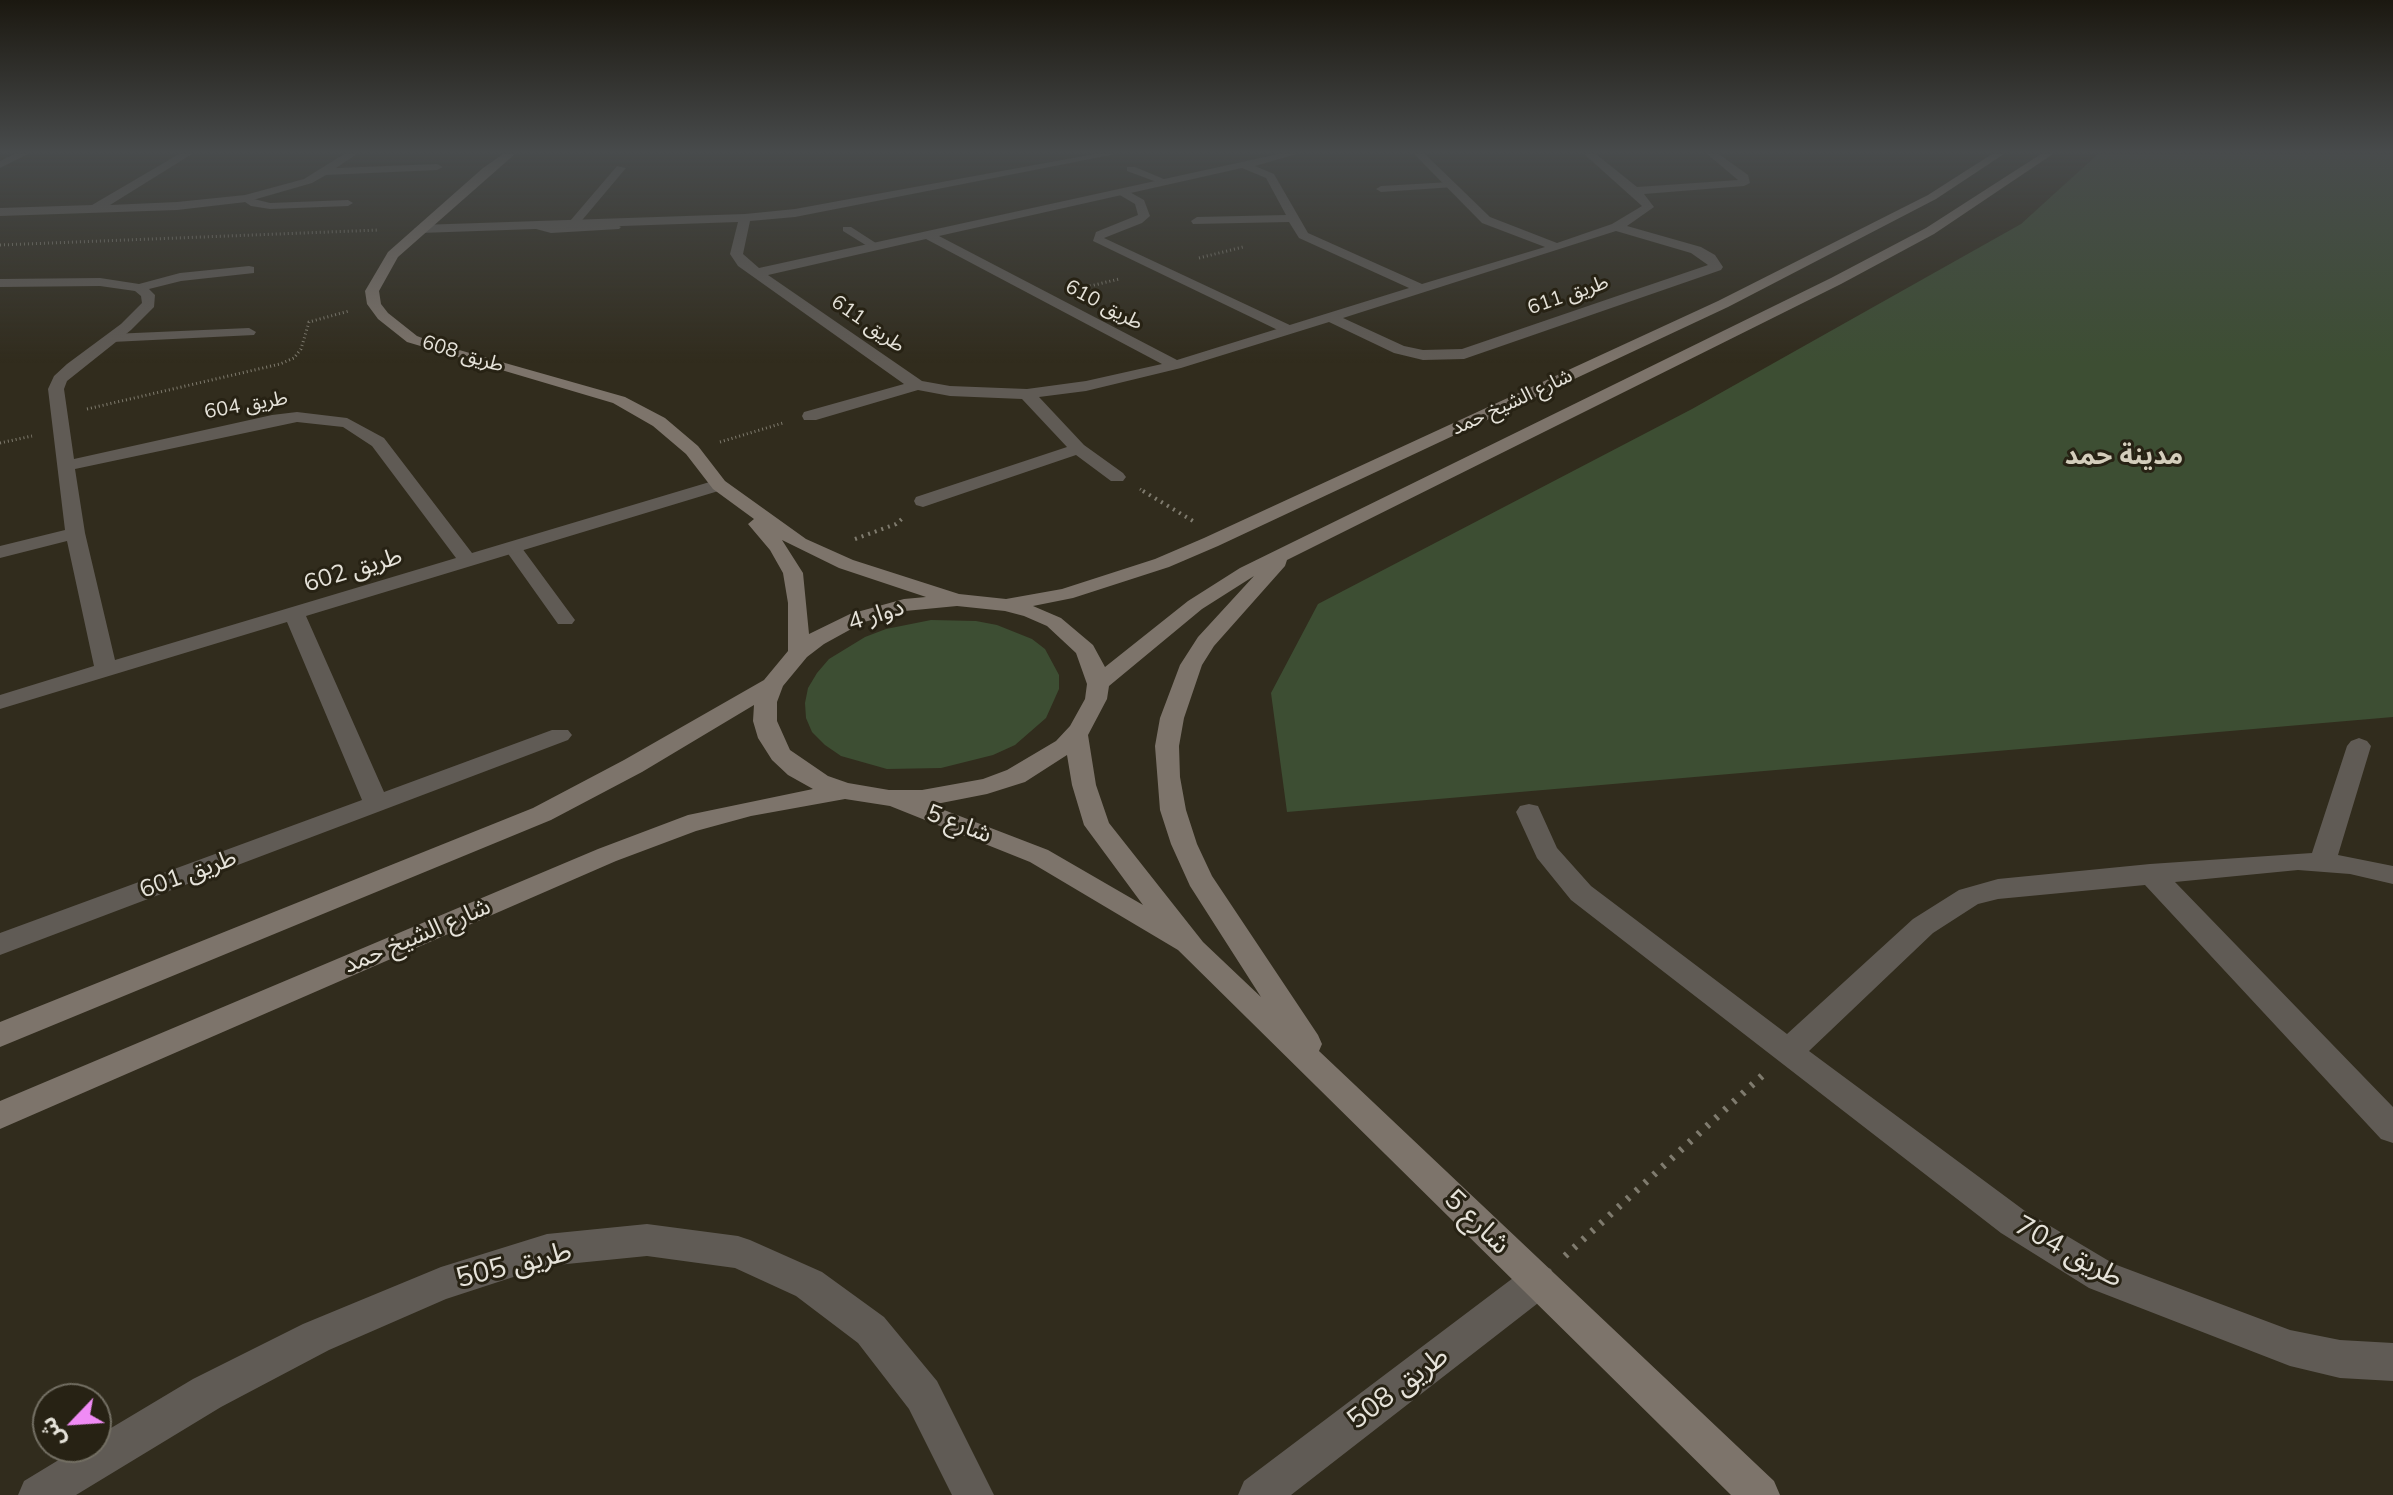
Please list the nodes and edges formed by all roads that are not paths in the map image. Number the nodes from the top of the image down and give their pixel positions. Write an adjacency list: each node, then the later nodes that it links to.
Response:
1 (426, 224): 14 (main road)
2 (556, 224): 11 (street)
3 (744, 224): 20 (street, طريق 611)
4 (983, 224): 16 (street)
5 (1132, 224): 25 (lane)
6 (1295, 224): 23 (street)
7 (1496, 224): 18 (street)
8 (1621, 224): 13 (street, طريق 611)
9 (1880, 224): 43 (main road, شارع الشيخ حمد)
10 (1941, 224): 39 (main road, شارع الشيخ حمد)
11 (527, 225): 12 (lane); 14 (street)
12 (615, 227)
13 (1616, 227): 18 (street, طريق 611); 24 (street, طريق 611)
14 (420, 229): 35 (main road, طريق 608)
15 (847, 229): 17 (lane)
16 (929, 236): 17 (street); 28 (street, طريق 610)
17 (876, 247): 20 (street)
18 (1557, 247): 23 (street, طريق 611)
19 (249, 270): 22 (street)
20 (757, 273): 29 (street, طريق 611)
21 (0, 283): 22 (street)
22 (139, 288): 27 (street)
23 (1421, 289): 24 (street, طريق 611)
24 (1330, 317): 25 (street, طريق 611)
25 (1289, 330): 28 (street, طريق 611)
26 (249, 332): 27 (lane)
27 (112, 338): 33 (street)
28 (1176, 365): 30 (street, طريق 611)
29 (918, 385): 30 (street, طريق 611); 31 (street)
30 (1027, 394): 32 (street)
31 (810, 416)
32 (1078, 449): 34 (street); 36 (street)
33 (64, 466): 37 (street); 41 (street, طريق 604)
34 (1117, 477)
35 (727, 491): 38 (street, طريق 602); 42 (main road, طريق 608); 46 (main road, طريق 608)
36 (923, 501)
37 (75, 533): 40 (street); 47 (street)
38 (513, 548): 41 (street, طريق 602); 45 (lane)
39 (1290, 548): 48 (main road, شارع الشيخ حمد); 65 (main road)
40 (0, 552)
41 (469, 562): 44 (street, طريق 602)
42 (957, 600): 43 (main road, دوار 4); 46 (main road, دوار 4)
43 (1006, 605): 48 (main road, دوار 4)
44 (295, 615): 47 (street, طريق 602); 56 (street)
45 (565, 620)
46 (799, 652): 49 (main road, دوار 4)
47 (106, 669): 50 (street, طريق 602)
48 (1098, 684): 51 (main road)
49 (772, 685): 54 (main road); 63 (main road)
50 (0, 702)
51 (1076, 734): 55 (main road); 62 (main road, شارع 5)
52 (560, 735): 56 (street, طريق 601)
53 (2359, 746): 58 (street)
54 (845, 791): 55 (main road); 66 (main road, شارع الشيخ حمد)
55 (889, 798): 62 (main road, شارع 5)
56 (376, 803): 61 (street, طريق 601)
57 (1529, 812): 64 (street, طريق 704)
58 (2322, 862): 59 (street); 60 (street)
59 (2150, 873): 64 (street); 67 (street)
60 (2393, 875)
61 (0, 944)
62 (1193, 950): 65 (main road, شارع 5)
63 (0, 1035)
64 (1788, 1052): 69 (street, طريق 704)
65 (1327, 1077): 68 (main road, شارع 5)
66 (0, 1115)
67 (2393, 1129)
68 (1538, 1281): 72 (street, طريق 508); 73 (main road, شارع 5)
69 (2393, 1362)
70 (38, 1495): 71 (street, طريق 505)
71 (974, 1495)
72 (1258, 1495)
73 (1760, 1495)

